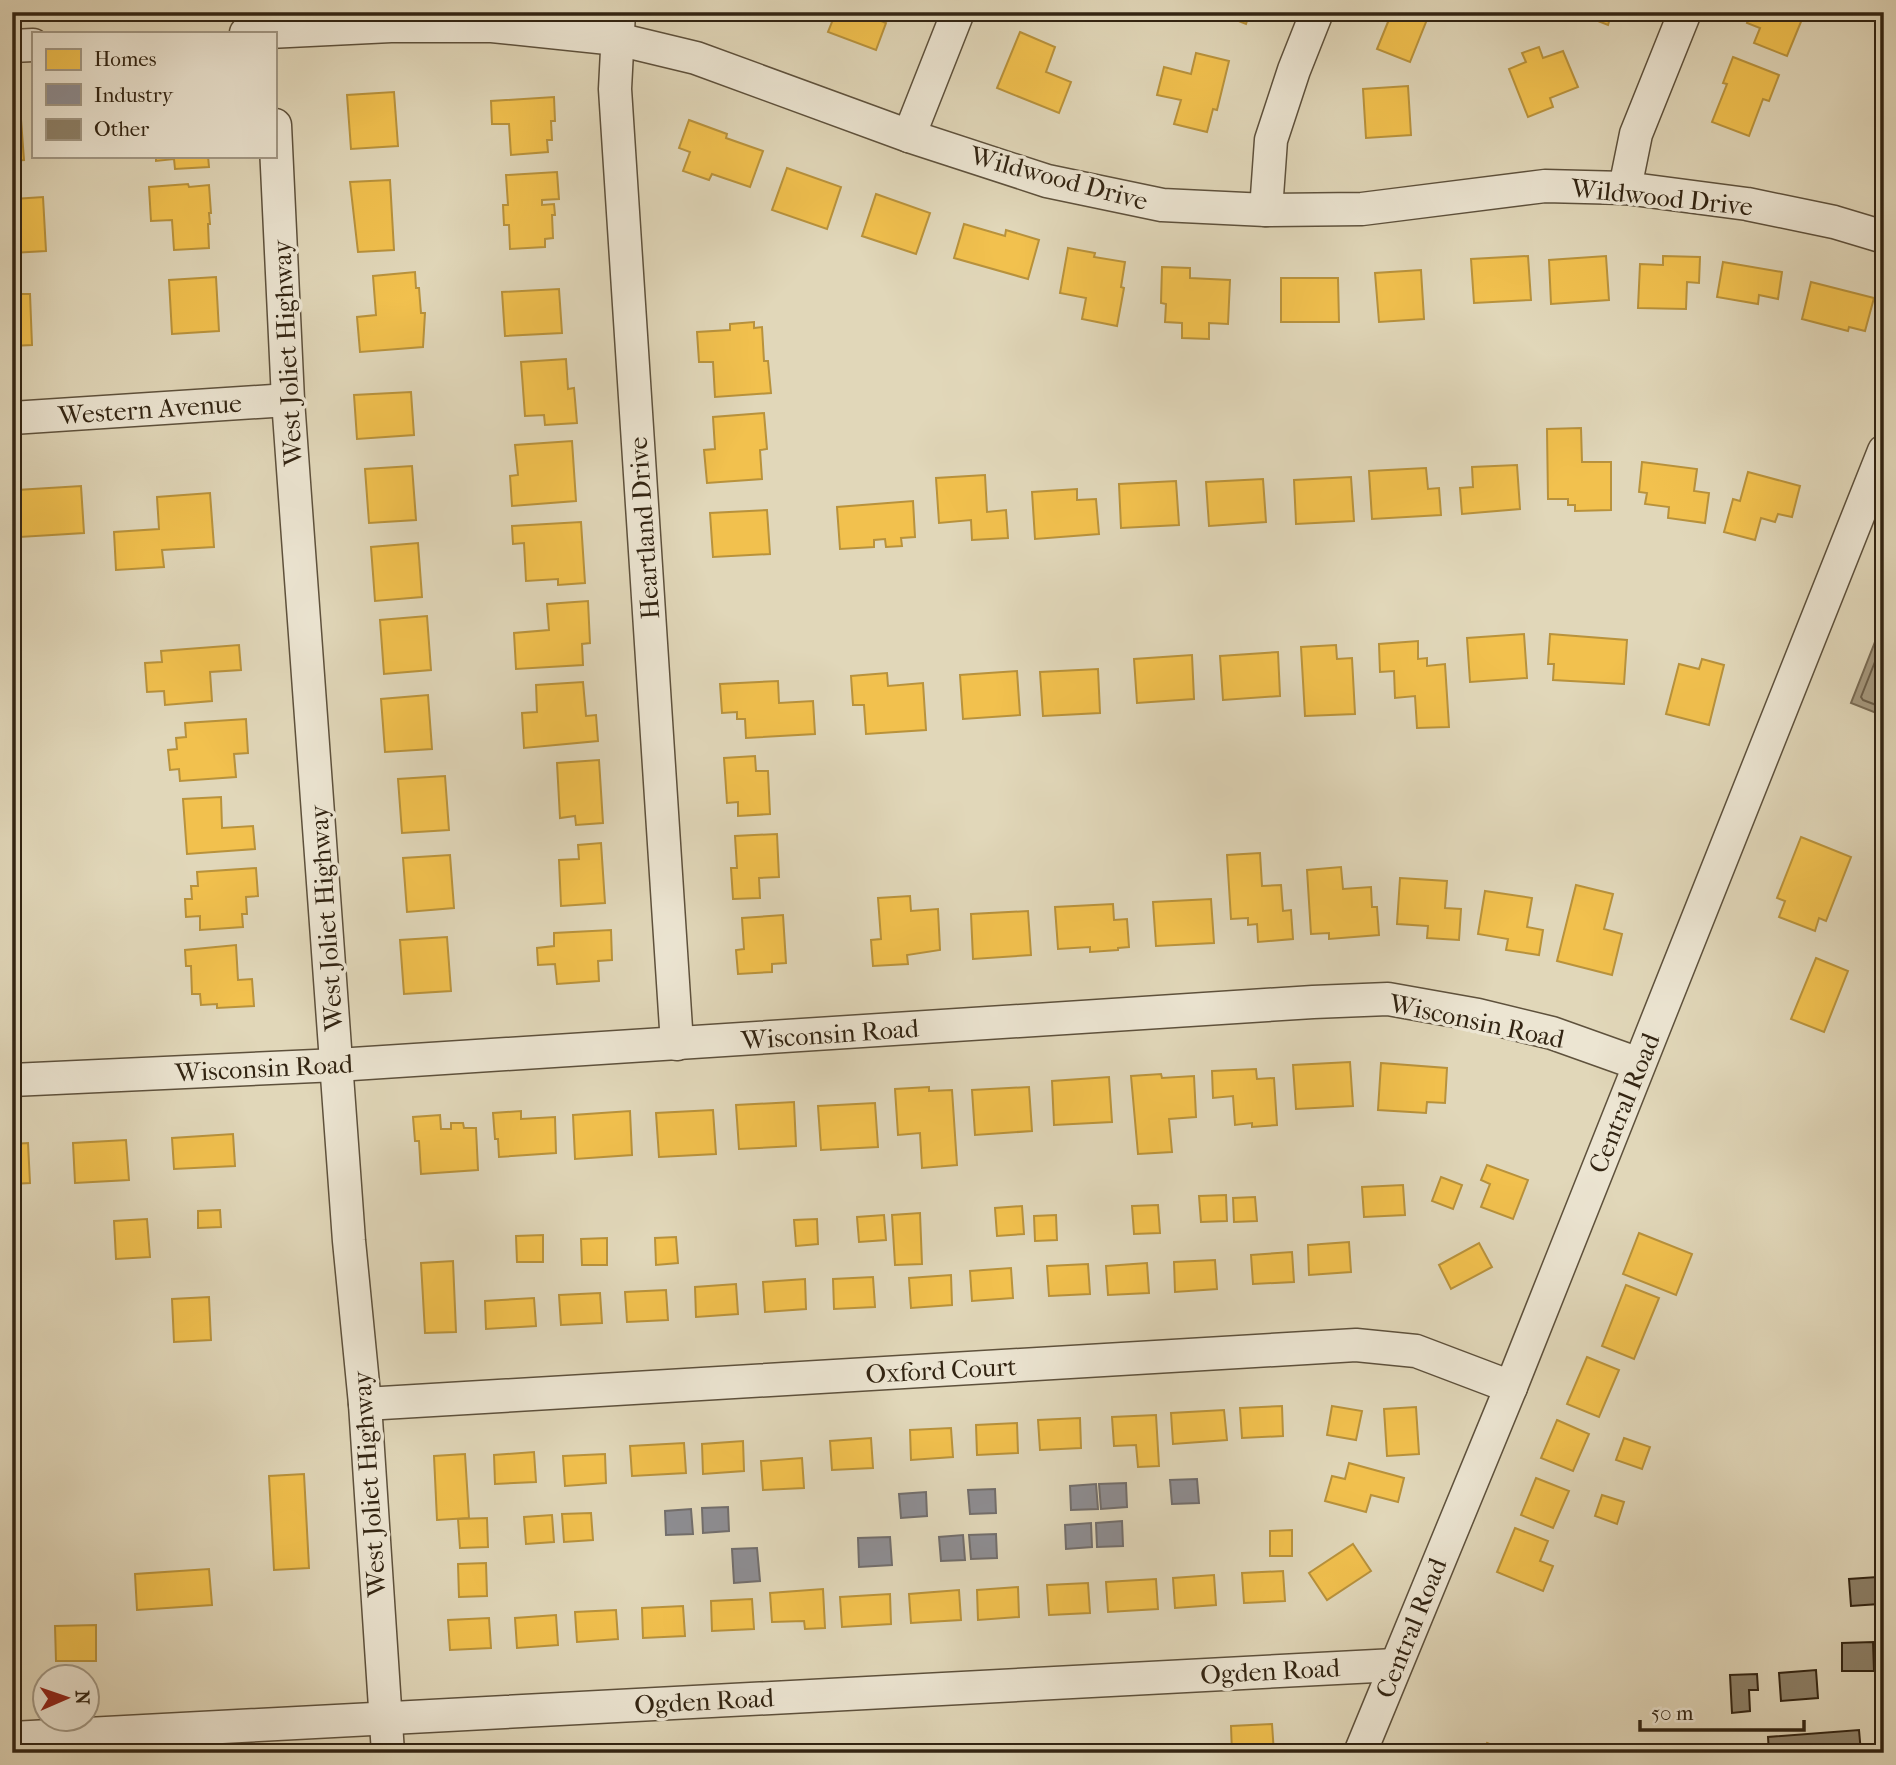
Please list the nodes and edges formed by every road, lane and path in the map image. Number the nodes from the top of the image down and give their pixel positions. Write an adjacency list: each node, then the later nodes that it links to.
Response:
1 (958, 12): 8 (street)
2 (1317, 12): 11 (street)
3 (1685, 12): 10 (street)
4 (618, 26): 5 (street, Wildwood Drive); 8 (street, Wildwood Drive); 16 (street, Heartland Drive)
5 (264, 28)
6 (32, 45): 7 (street)
7 (12, 46)
8 (909, 136): 11 (street, Wildwood Drive)
9 (276, 146): 13 (street, West Joliet Highway)
10 (1625, 188): 11 (street, Wildwood Drive); 12 (street, Wildwood Drive)
11 (1266, 210)
12 (1884, 237)
13 (288, 401): 14 (street, Western Avenue); 18 (street, West Joliet Highway)
14 (12, 418)
15 (1884, 451): 17 (street, Central Road)
16 (677, 1044): 17 (street, Wisconsin Road); 18 (street, Wisconsin Road)
17 (1639, 1064): 20 (street, Central Road)
18 (337, 1065): 19 (street, Wisconsin Road); 21 (street, West Joliet Highway)
19 (12, 1080)
20 (1511, 1387): 21 (street, Oxford Court); 22 (street, Central Road)
21 (365, 1404): 23 (street, West Joliet Highway)
22 (1395, 1665): 23 (street, Ogden Road); 26 (street, Central Road)
23 (386, 1718): 24 (street, Ogden Road); 25 (street, West Joliet Highway)
24 (12, 1738)
25 (388, 1753)
26 (1360, 1753)

